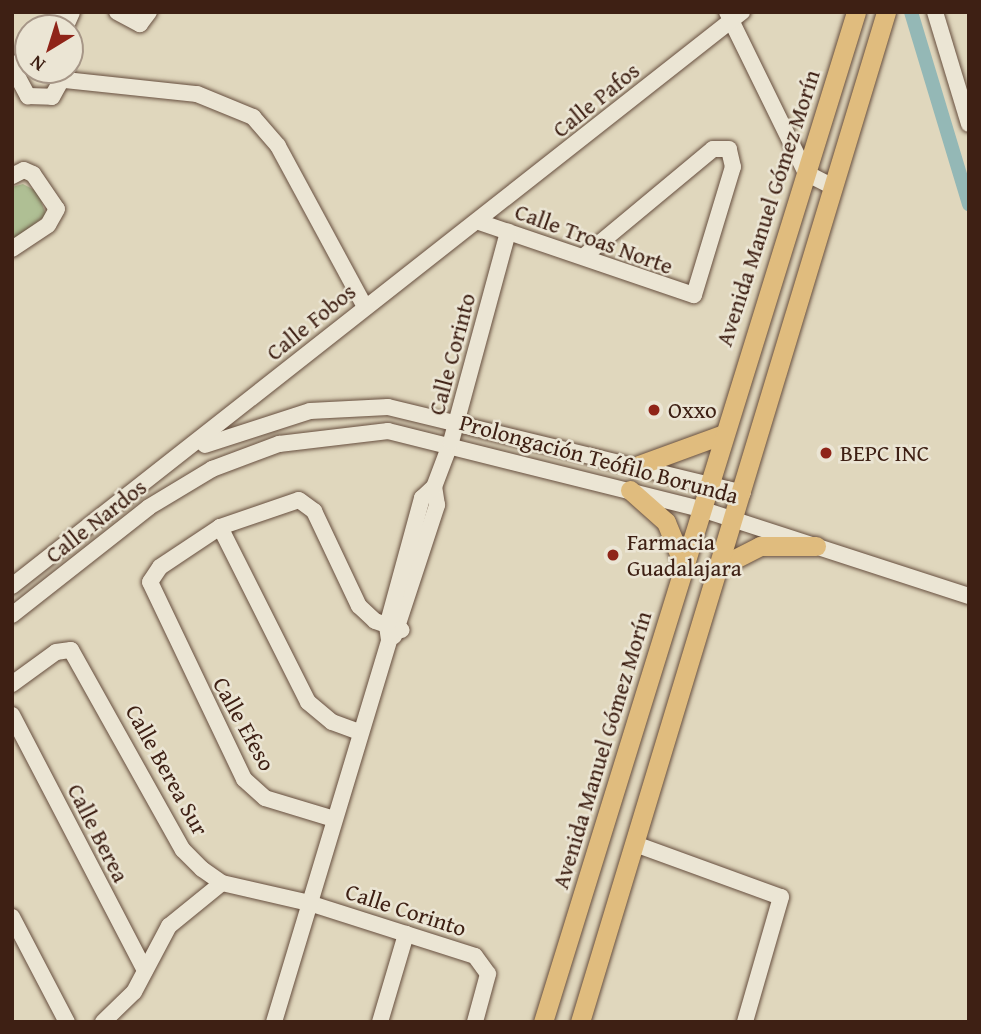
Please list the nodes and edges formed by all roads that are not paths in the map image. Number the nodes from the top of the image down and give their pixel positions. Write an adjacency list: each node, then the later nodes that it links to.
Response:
1 (117, 12): 2 (street)
2 (149, 12)
3 (856, 12): 12 (main road, Avenida Manuel Gómez Morín)
4 (935, 12): 11 (street)
5 (734, 15): 12 (street); 15 (street, Calle Pafos)
6 (885, 15): 14 (main road)
7 (84, 78): 19 (street)
8 (60, 84): 9 (street)
9 (19, 92): 10 (street)
10 (12, 107)
11 (969, 124)
12 (807, 173): 14 (street); 21 (main road, Avenida Manuel Gómez Morín)
13 (12, 176): 17 (street)
14 (834, 187): 28 (main road)
15 (479, 222): 16 (street, Calle Troas Norte); 19 (street, Calle Fobos)
16 (508, 232): 18 (street, Calle Troas Norte); 20 (street, Calle Corinto)
17 (12, 249)
18 (584, 256): 18 (street, Calle Troas Norte)
19 (365, 307): 23 (street, Calle Fobos)
20 (457, 420): 22 (street, Calle Corinto); 23 (street, Prolongación Teófilo Borunda); 24 (street, Prolongación Teófilo Borunda)
21 (721, 435): 24 (main road); 26 (main road, Avenida Manuel Gómez Morín)
22 (451, 442): 25 (street, Prolongación Teófilo Borunda); 27 (street, Prolongación Teófilo Borunda); 38 (street, Calle Corinto)
23 (175, 461): 35 (street, Calle Nardos)
24 (634, 464): 26 (street, Prolongación Teófilo Borunda); 27 (street)
25 (212, 469): 37 (street, Calle Nardos)
26 (708, 483): 28 (street, Prolongación Teófilo Borunda); 29 (main road, Avenida Manuel Gómez Morín)
27 (627, 489): 29 (street, Prolongación Teófilo Borunda); 33 (main road)
28 (743, 493): 30 (main road)
29 (701, 509): 30 (street, Prolongación Teófilo Borunda); 33 (main road, Avenida Manuel Gómez Morín)
30 (736, 519): 32 (street, Prolongación Teófilo Borunda); 34 (main road)
31 (220, 527): 38 (street); 41 (street); 42 (street, Calle Efeso)
32 (816, 546): 34 (main road); 36 (street, Prolongación Teófilo Borunda)
33 (684, 566): 54 (main road, Avenida Manuel Gómez Morín)
34 (721, 566): 43 (main road)
35 (12, 586)
36 (969, 597)
37 (12, 615)
38 (392, 632): 41 (street, Calle Corinto)
39 (12, 684): 44 (street, Calle Berea Sur)
40 (12, 715): 48 (street, Calle Berea)
41 (359, 732): 42 (street, Calle Corinto)
42 (334, 819): 45 (street, Calle Corinto)
43 (635, 844): 55 (main road); 56 (street)
44 (222, 883): 45 (street, Calle Corinto); 48 (street)
45 (309, 903): 47 (street, Calle Corinto); 51 (street, Calle Corinto)
46 (12, 917): 49 (street)
47 (406, 933): 52 (street); 53 (street, Calle Corinto)
48 (145, 970): 50 (street)
49 (67, 1022)
50 (103, 1022)
51 (274, 1022)
52 (380, 1022)
53 (475, 1022)
54 (543, 1022)
55 (580, 1022)
56 (745, 1022)

